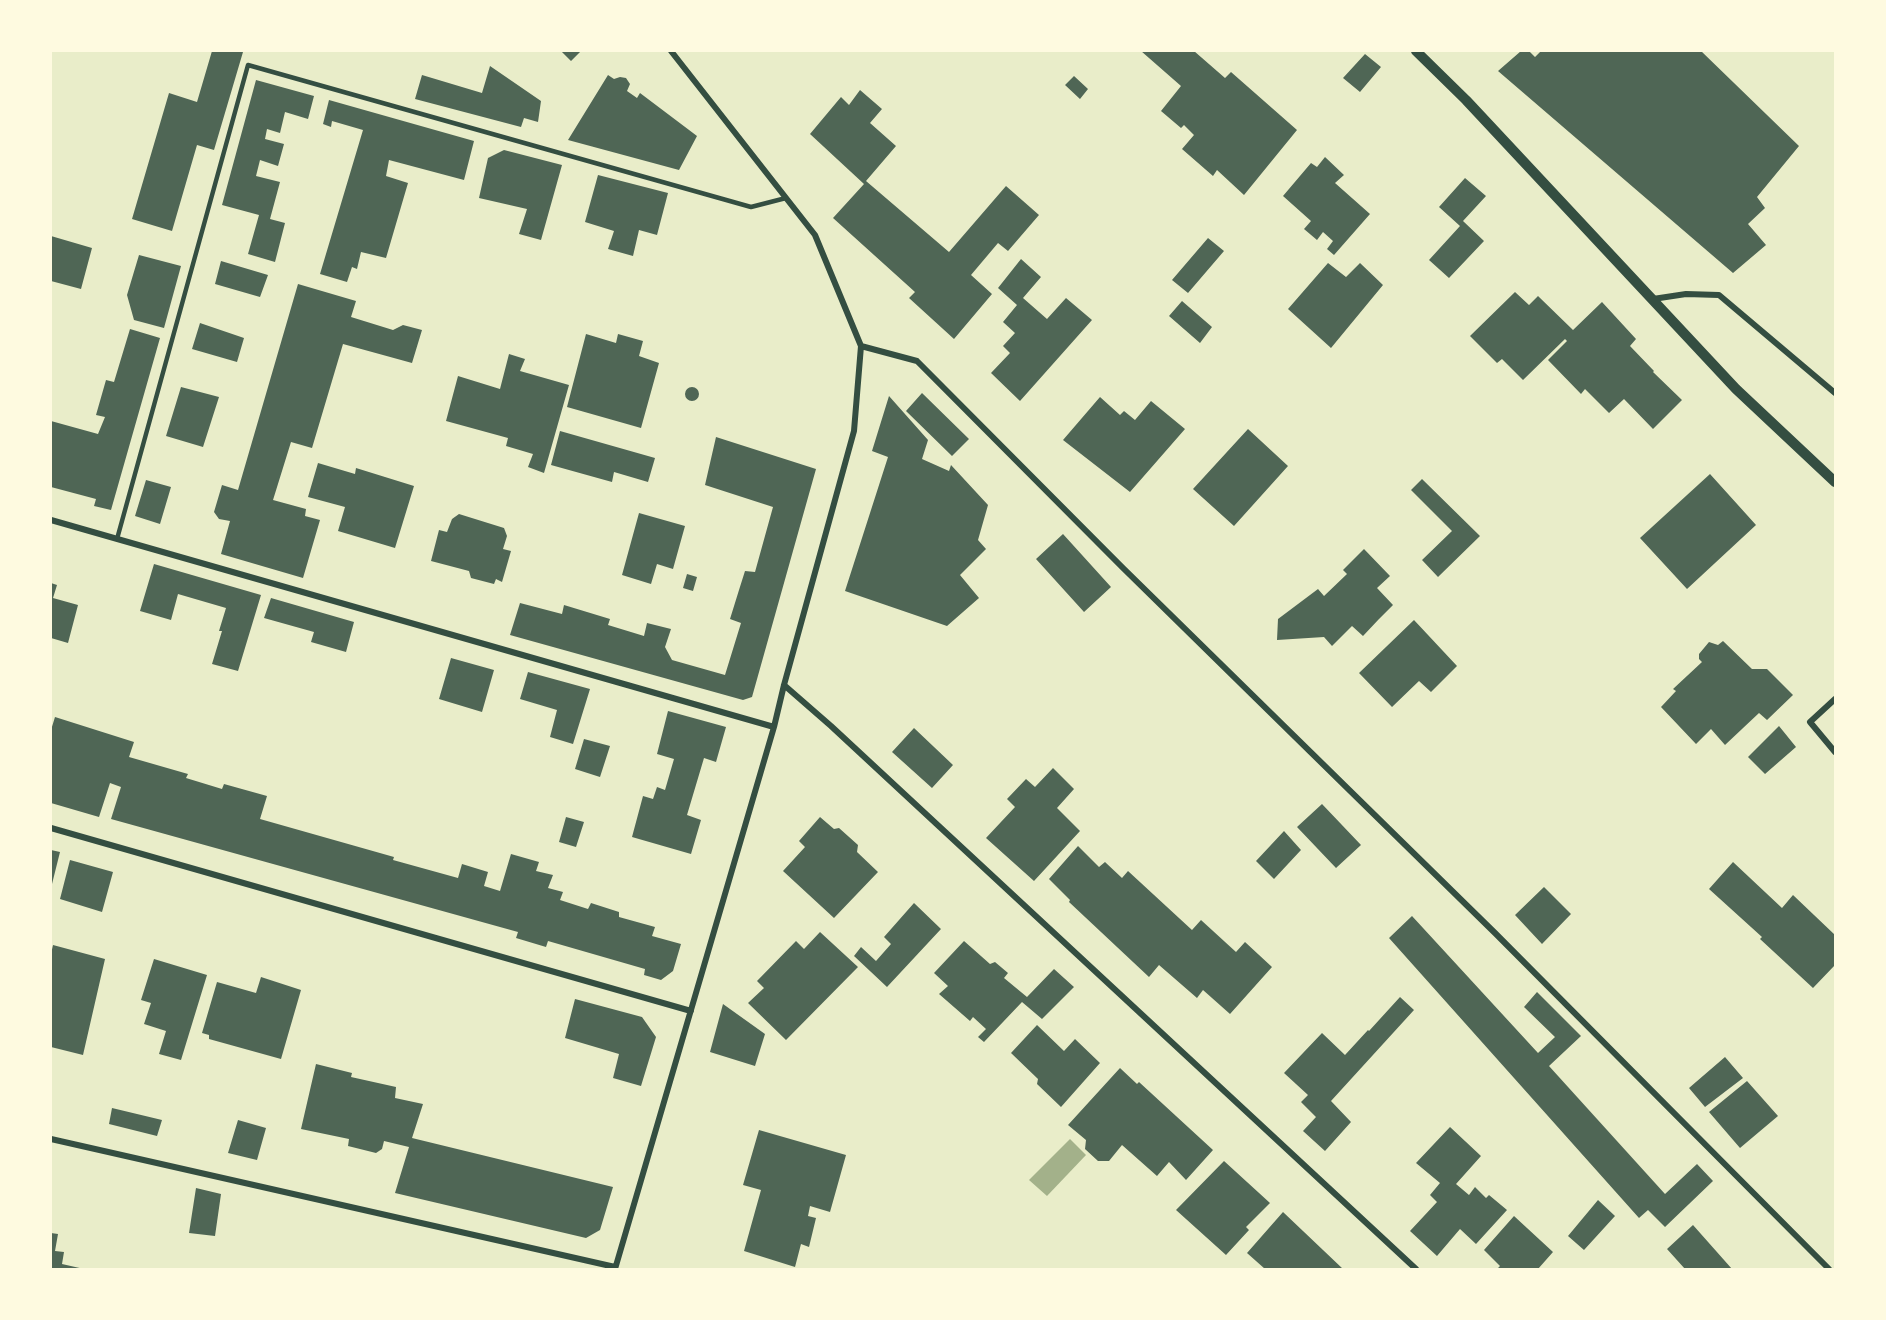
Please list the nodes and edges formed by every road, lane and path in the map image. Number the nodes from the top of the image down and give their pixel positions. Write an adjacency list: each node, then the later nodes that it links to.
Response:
1 (671, 51): 3 (street)
2 (1416, 51): 4 (street)
3 (786, 198): 5 (street); 9 (lane)
4 (1653, 299): 6 (street); 7 (street)
5 (861, 346): 10 (street); 19 (street)
6 (1835, 393)
7 (1835, 482)
8 (51, 520): 9 (street)
9 (117, 539): 12 (street)
10 (784, 685): 12 (street); 18 (street)
11 (1835, 699): 13 (street)
12 (774, 728): 15 (street)
13 (1835, 752)
14 (51, 828): 15 (street)
15 (691, 1011): 17 (street)
16 (51, 1139): 17 (street)
17 (615, 1268)
18 (1416, 1269)
19 (1829, 1269)

